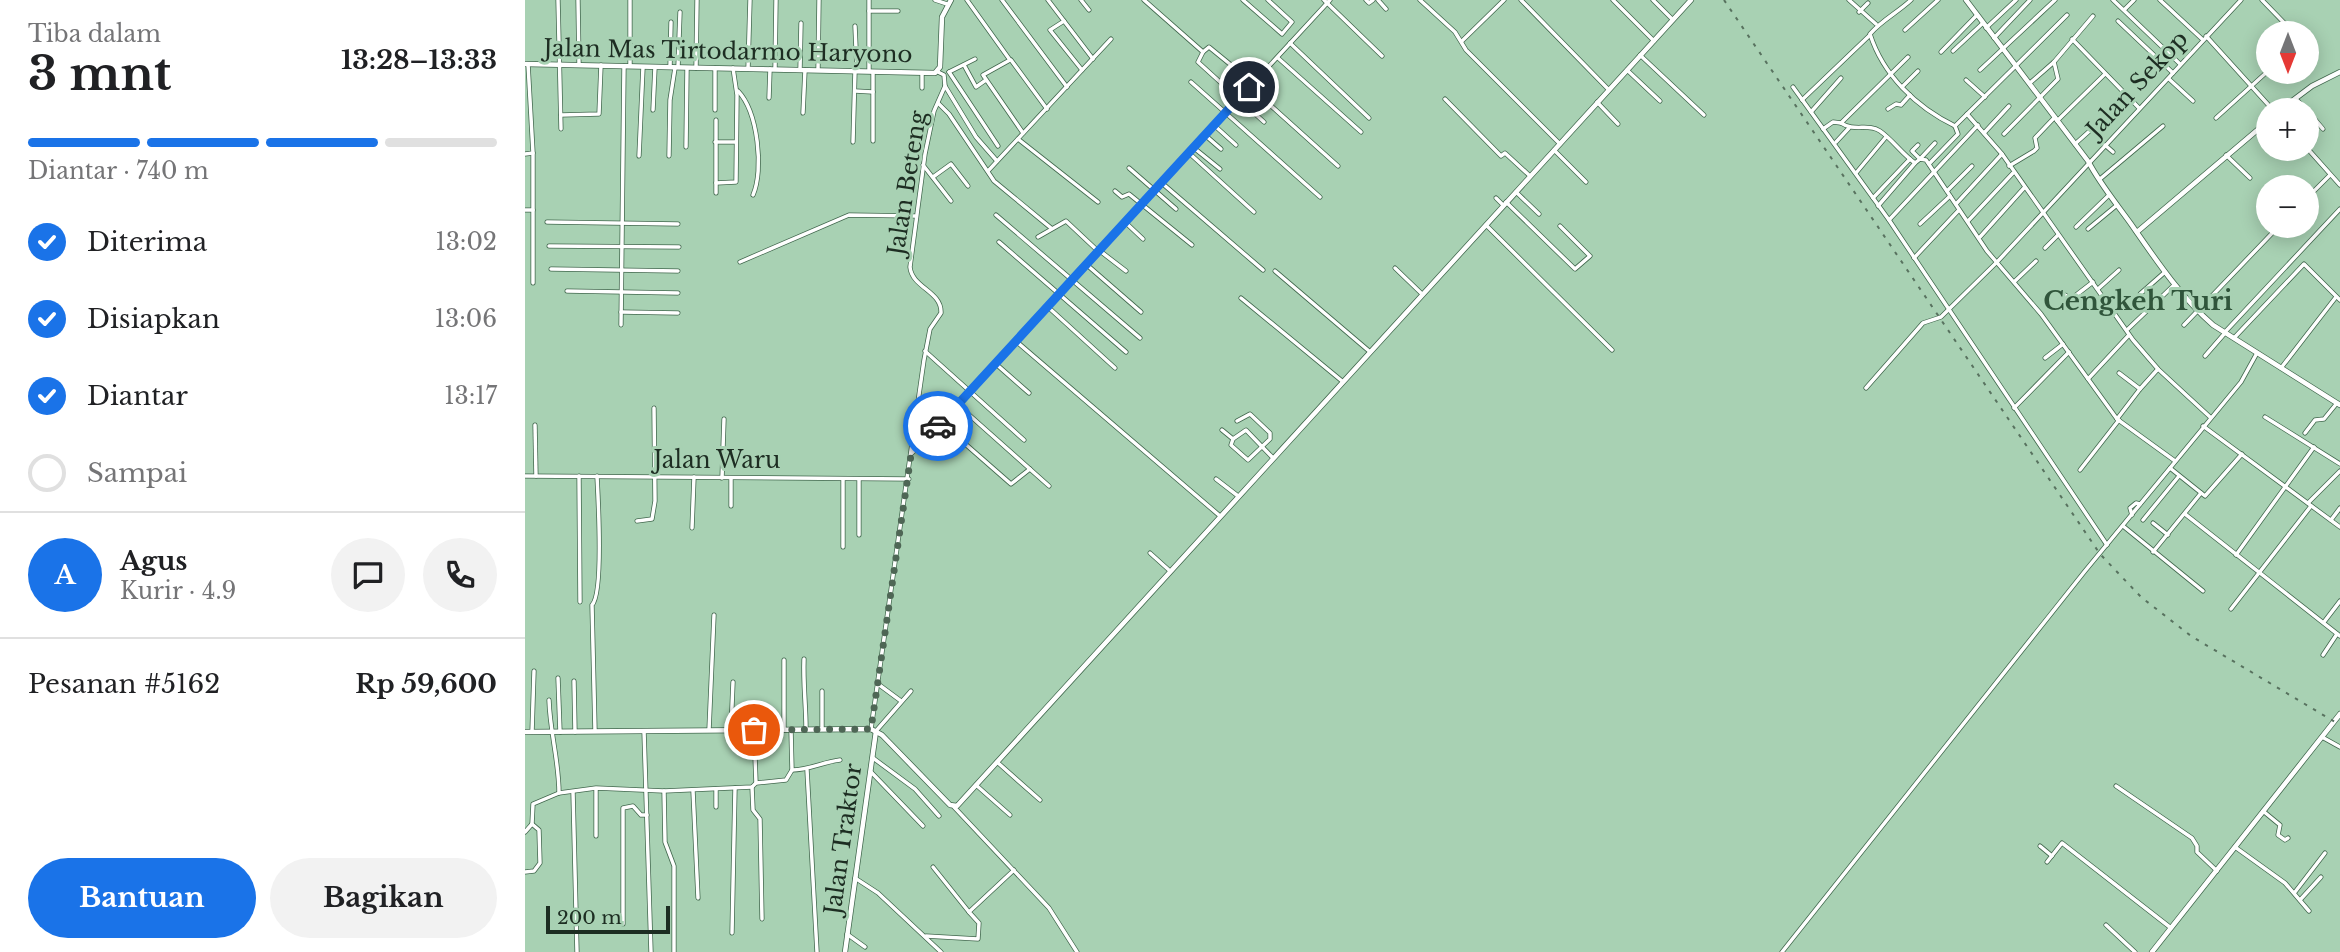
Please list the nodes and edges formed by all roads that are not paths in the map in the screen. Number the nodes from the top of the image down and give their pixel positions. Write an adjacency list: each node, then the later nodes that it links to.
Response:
1 (558, 0): 85 (street)
2 (578, 0): 87 (street)
3 (630, 0): 90 (street)
4 (697, 0): 96 (street)
5 (750, 0): 99 (street)
6 (776, 0): 100 (street)
7 (819, 0): 102 (street)
8 (869, 0): 45 (street)
9 (935, 0): 39 (street)
10 (967, 0): 82 (street)
11 (1002, 0): 125 (street)
12 (1048, 0): 53 (street)
13 (1081, 0): 44 (street)
14 (1144, 0): 74 (street)
15 (1243, 0): 61 (street)
16 (1268, 0): 61 (street)
17 (1366, 0): 18 (street)
18 (1375, 0): 42 (street)
19 (1420, 0): 69 (street)
20 (1504, 0): 69 (street)
21 (1521, 0): 130 (street)
22 (1613, 0): 70 (street)
23 (1653, 0): 52 (street)
24 (1691, 0): 52 (street)
25 (1849, 0): 48 (street)
26 (1911, 0): 58 (street)
27 (1938, 0): 62 (street)
28 (1966, 0): 41 (street)
29 (1976, 0): 41 (street)
30 (2016, 0): 59 (street)
31 (2031, 0): 66 (street)
32 (2055, 0): 72 (street)
33 (2113, 0): 43 (street)
34 (2134, 0): 43 (street)
35 (2160, 0): 65 (street)
36 (2241, 0): 65 (street, Jalan Sekop)
37 (2262, 0): 55 (street)
38 (1327, 1): 64 (street); 77 (street)
39 (949, 2): 111 (street, Jalan Mas Tirtodarmo Haryono)
40 (1868, 3): 48 (street)
41 (1970, 6): 49 (street)
42 (1385, 9)
43 (2125, 9): 86 (street)
44 (1089, 10)
45 (869, 11): 46 (street); 108 (street)
46 (898, 11)
47 (680, 12): 94 (street)
48 (1859, 12): 58 (street)
49 (1977, 15): 59 (street); 75 (street)
50 (2067, 15): 92 (street)
51 (2093, 16): 68 (street)
52 (1673, 20): 70 (street)
53 (1064, 21): 81 (street); 103 (street)
54 (2118, 21): 112 (street)
55 (2282, 21)
56 (671, 22): 94 (street)
57 (801, 23): 101 (street)
58 (1876, 24): 63 (street)
59 (1984, 25): 66 (street); 73 (street)
60 (855, 26): 106 (street)
61 (1287, 29): 64 (street)
62 (1905, 30)
63 (1870, 34): 113 (street); 141 (street)
64 (1295, 37): 71 (street)
65 (2204, 37): 86 (street, Jalan Sekop); 123 (street)
66 (1994, 38): 72 (street)
67 (1111, 39): 81 (street)
68 (2072, 39): 83 (street); 114 (street)
69 (1462, 41): 189 (street)
70 (1654, 41): 76 (street)
71 (1290, 43): 79 (street); 158 (street)
72 (2002, 49): 92 (street); 105 (street)
73 (1953, 51)
74 (1203, 52): 121 (street); 140 (street)
75 (1941, 52)
76 (1640, 55): 104 (street); 156 (street)
77 (1383, 56)
78 (1907, 57): 113 (street)
79 (1278, 58): 121 (street); 177 (street)
80 (975, 59): 89 (street)
81 (1093, 59): 103 (street)
82 (1010, 60): 117 (street); 148 (street)
83 (2054, 62): 122 (street); 136 (street)
84 (527, 64): 85 (street, Jalan Mas Tirtodarmo Haryono); 200 (street)
85 (559, 64): 87 (street, Jalan Mas Tirtodarmo Haryono); 155 (street)
86 (2180, 64): 112 (street, Jalan Sekop)
87 (579, 65): 88 (street, Jalan Mas Tirtodarmo Haryono)
88 (601, 65): 90 (street, Jalan Mas Tirtodarmo Haryono); 155 (street)
89 (964, 65): 111 (street); 117 (street)
90 (627, 66): 91 (street, Jalan Mas Tirtodarmo Haryono); 268 (street)
91 (643, 66): 93 (street, Jalan Mas Tirtodarmo Haryono); 205 (street)
92 (2015, 66): 122 (street); 134 (street)
93 (655, 67): 94 (street, Jalan Mas Tirtodarmo Haryono); 150 (street)
94 (674, 67): 95 (street, Jalan Mas Tirtodarmo Haryono); 206 (street)
95 (687, 67): 96 (street, Jalan Mas Tirtodarmo Haryono); 195 (street)
96 (696, 68): 97 (street, Jalan Mas Tirtodarmo Haryono)
97 (715, 68): 98 (street, Jalan Mas Tirtodarmo Haryono); 151 (street)
98 (733, 68): 99 (street, Jalan Mas Tirtodarmo Haryono); 129 (street)
99 (748, 69): 100 (street, Jalan Mas Tirtodarmo Haryono)
100 (773, 69): 101 (street, Jalan Mas Tirtodarmo Haryono); 135 (street)
101 (802, 70): 102 (street, Jalan Mas Tirtodarmo Haryono); 153 (street)
102 (818, 70): 106 (street, Jalan Mas Tirtodarmo Haryono)
103 (1082, 70): 125 (street)
104 (1627, 70): 130 (street); 142 (street)
105 (1980, 70)
106 (856, 71): 108 (street, Jalan Mas Tirtodarmo Haryono); 131 (street)
107 (1918, 71): 128 (street)
108 (871, 72): 110 (street, Jalan Mas Tirtodarmo Haryono); 132 (street)
109 (2340, 72): 138 (street)
110 (922, 73): 111 (street, Jalan Mas Tirtodarmo Haryono); 127 (street)
111 (944, 73): 124 (street, Jalan Beteng); 194 (street)
112 (2173, 73): 116 (street, Jalan Sekop)
113 (1891, 74): 128 (street); 163 (street)
114 (2105, 74): 147 (street); 160 (street)
115 (1841, 78): 152 (street)
116 (2168, 79): 143 (street); 147 (street, Jalan Sekop)
117 (986, 80): 176 (street)
118 (1966, 80): 134 (street)
119 (2256, 81): 123 (street)
120 (1191, 82): 157 (street)
121 (1251, 85): 140 (street); 215 (street)
122 (2028, 85): 136 (street)
123 (2251, 85): 137 (street); 159 (street)
124 (945, 86): 145 (street, Jalan Beteng); 209 (street)
125 (1067, 87): 148 (street)
126 (1793, 87): 141 (street)
127 (922, 88)
128 (1902, 88): 133 (street)
129 (736, 89): 185 (street); 241 (street)
130 (1609, 90): 144 (street)
131 (855, 91): 132 (street); 186 (street)
132 (873, 92): 183 (street)
133 (1910, 95): 149 (street); 169 (street)
134 (1985, 97): 154 (street)
135 (769, 98)
136 (2039, 98): 160 (street); 179 (street)
137 (2262, 98)
138 (2296, 98)
139 (1445, 99): 225 (street)
140 (1239, 100): 157 (street); 162 (street)
141 (1802, 100): 152 (street)
142 (1660, 101)
143 (2193, 101)
144 (1597, 102): 164 (street); 189 (street)
145 (938, 103): 214 (street, Jalan Beteng); 220 (street)
146 (2010, 106): 178 (street)
147 (2139, 108): 193 (street, Jalan Sekop)
148 (1047, 109): 176 (street)
149 (1888, 109)
150 (653, 110)
151 (715, 110)
152 (1811, 112): 173 (street)
153 (803, 113)
154 (1968, 114): 165 (street); 169 (street)
155 (561, 115): 172 (street)
156 (1704, 115)
157 (1226, 116): 167 (street); 244 (street)
158 (1369, 118)
159 (2216, 118)
160 (2056, 119): 190 (street); 217 (street)
161 (716, 120): 184 (street)
162 (1264, 122)
163 (1841, 123): 171 (street); 173 (street)
164 (1618, 124)
165 (1978, 125): 178 (street); 221 (street)
166 (2319, 125): 174 (street)
167 (1215, 126): 180 (street); 191 (street)
168 (2163, 126): 228 (street)
169 (1955, 127): 213 (street)
170 (2094, 127): 190 (street)
171 (1849, 128): 181 (street); 187 (street)
172 (561, 129)
173 (1823, 129): 187 (street)
174 (2323, 129)
175 (2256, 131): 204 (street)
176 (1023, 132): 182 (street)
177 (1361, 132)
178 (1984, 133): 203 (street)
179 (2004, 134)
180 (1206, 136): 196 (street); 197 (street)
181 (1887, 137): 207 (street); 222 (street)
182 (1017, 139): 209 (street); 248 (street)
183 (873, 141)
184 (715, 142): 185 (street); 230 (street)
185 (736, 142): 230 (street)
186 (853, 142)
187 (1835, 143): 222 (street)
188 (1935, 143): 208 (street)
189 (1560, 144): 198 (street)
190 (2075, 144): 210 (street)
191 (1236, 145)
192 (1918, 145): 208 (street)
193 (2105, 145): 199 (street); 210 (street, Jalan Sekop)
194 (998, 146)
195 (686, 147)
196 (1194, 148): 201 (street); 219 (street)
197 (1221, 149)
198 (1554, 150): 225 (street); 229 (street)
199 (2113, 152)
200 (533, 153): 202 (street); 257 (street)
201 (1189, 153): 231 (street); 260 (street)
202 (525, 154)
203 (2002, 154): 217 (street); 250 (street)
204 (2226, 155): 227 (street); 276 (street)
205 (639, 156)
206 (669, 156)
207 (1910, 159): 212 (street); 246 (street)
208 (1920, 159): 212 (street); 213 (street)
209 (997, 161): 220 (street)
210 (2088, 161): 228 (street); 259 (street, Jalan Sekop)
211 (2318, 161): 224 (street)
212 (1915, 163): 252 (street)
213 (1929, 164): 221 (street)
214 (923, 165): 226 (street); 263 (street, Jalan Beteng)
215 (1338, 166)
216 (1972, 166): 239 (street)
217 (2009, 166): 223 (street)
218 (1129, 168): 237 (street)
219 (1220, 169)
220 (988, 171): 274 (street)
221 (1934, 172): 239 (street); 264 (street)
222 (1856, 173): 246 (street)
223 (2013, 173): 235 (street); 265 (street)
224 (2330, 175): 232 (street); 234 (street)
225 (1530, 176): 238 (street)
226 (933, 177): 233 (street); 247 (street)
227 (2250, 178)
228 (2098, 181): 242 (street)
229 (1586, 182)
230 (716, 183): 240 (street)
231 (1163, 184): 237 (street); 296 (street)
232 (2340, 185)
233 (968, 186)
234 (2319, 186)
235 (2024, 188): 259 (street); 279 (street)
236 (1115, 191): 251 (street)
237 (1156, 191): 251 (street); 254 (street)
238 (1516, 191): 249 (street); 261 (street)
239 (1947, 191): 243 (street)
240 (716, 193)
241 (753, 195)
242 (2109, 195): 253 (street); 273 (street)
243 (1951, 196): 250 (street); 270 (street)
244 (1320, 197)
245 (1496, 198): 249 (street)
246 (1873, 198): 252 (street)
247 (951, 201)
248 (1098, 202)
249 (1505, 204): 271 (street); 272 (street)
250 (1956, 204): 258 (street)
251 (1144, 205): 267 (street); 283 (street)
252 (1878, 205): 264 (street)
253 (2117, 205): 275 (street); 276 (street)
254 (1177, 209)
255 (2340, 209): 327 (street)
256 (525, 210): 257 (street)
257 (533, 210): 306 (street)
258 (1959, 210): 265 (street); 289 (street)
259 (2042, 211): 277 (street); 290 (street, Jalan Sekop)
260 (1254, 212)
261 (1539, 214)
262 (996, 215): 303 (street)
263 (915, 216): 292 (street); 333 (street, Jalan Beteng)
264 (1889, 220): 289 (street)
265 (1968, 221): 279 (street)
266 (547, 222): 268 (street)
267 (1126, 223): 281 (street); 288 (street)
268 (622, 224): 269 (street); 285 (street)
269 (678, 224)
270 (1920, 224)
271 (1486, 225): 314 (street); 332 (street)
272 (1560, 226)
273 (2076, 227)
274 (1051, 228): 278 (street); 288 (street)
275 (2088, 229)
276 (2137, 232): 302 (street)
277 (2058, 235): 287 (street); 305 (street)
278 (1038, 237)
279 (1980, 237): 290 (street)
280 (2268, 238): 320 (street)
281 (1143, 239)
282 (999, 242): 313 (street)
283 (1192, 245)
284 (549, 246): 285 (street)
285 (622, 247): 286 (street); 298 (street)
286 (679, 247)
287 (2045, 248)
288 (1100, 252): 293 (street); 300 (street)
289 (1914, 258): 319 (street)
290 (1998, 261): 304 (street); 319 (street, Jalan Sekop)
291 (2036, 261): 304 (street)
292 (740, 262)
293 (1087, 265): 303 (street); 322 (street)
294 (1395, 268): 314 (street)
295 (551, 269): 298 (street)
296 (1263, 270)
297 (2119, 270): 308 (street)
298 (621, 271): 299 (street); 310 (street)
299 (678, 271)
300 (1126, 271)
301 (1275, 271): 334 (street)
302 (2165, 272): 307 (street); 315 (street)
303 (1073, 280): 313 (street); 328 (street)
304 (2015, 282): 331 (street)
305 (2093, 282): 308 (street); 312 (street)
306 (533, 284)
307 (2174, 285): 320 (street); 326 (street)
308 (2098, 289): 326 (street)
309 (567, 291): 310 (street)
310 (621, 292): 311 (street); 321 (street)
311 (678, 293)
312 (2062, 293)
313 (1061, 294): 318 (street); 335 (street)
314 (1422, 294): 334 (street)
315 (2140, 294)
316 (1241, 298): 346 (street)
317 (2338, 299): 329 (street); 342 (street)
318 (1048, 307): 330 (street); 341 (street)
319 (1947, 311): 347 (street, Jalan Sekop); 354 (street)
320 (2198, 311): 325 (street); 327 (street)
321 (621, 312): 323 (street); 324 (street)
322 (1141, 312)
323 (678, 313)
324 (621, 324)
325 (2184, 325)
326 (2128, 332): 343 (street); 345 (street)
327 (2225, 332): 329 (street); 338 (street)
328 (1140, 338)
329 (2234, 338): 337 (street)
330 (1017, 342): 340 (street); 399 (street)
331 (2063, 344): 336 (street); 339 (street)
332 (1612, 350)
333 (925, 351): 349 (street); 370 (street, Jalan Beteng)
334 (1370, 351): 346 (street)
335 (1126, 352)
336 (2069, 352): 345 (street); 354 (street)
337 (2257, 353): 342 (street); 356 (street)
338 (2205, 356)
339 (2045, 358)
340 (996, 364): 349 (street); 350 (street)
341 (1115, 368)
342 (2281, 368): 351 (street)
343 (2158, 369): 348 (street); 356 (street)
344 (2119, 373): 348 (street)
345 (2088, 379): 359 (street)
346 (1342, 381): 371 (street)
347 (1866, 388)
348 (2140, 389): 359 (street)
349 (971, 390): 352 (street); 366 (street)
350 (1029, 393)
351 (2338, 402): 364 (street)
352 (958, 405): 355 (street); 375 (street)
353 (654, 408): 383 (street)
354 (2014, 408): 409 (street)
355 (949, 414): 370 (street); 375 (street)
356 (2210, 417): 362 (street)
357 (2265, 417): 368 (street)
358 (723, 419): 385 (street)
359 (2118, 420): 372 (street); 376 (street)
360 (1237, 421): 367 (street)
361 (535, 425): 380 (street)
362 (2203, 426): 369 (street); 372 (street)
363 (1222, 430): 365 (street)
364 (2305, 433)
365 (1233, 439): 367 (street); 367 (street)
366 (1024, 440)
367 (1261, 446): 371 (street)
368 (2314, 447): 373 (street); 391 (street)
369 (2242, 454): 391 (street); 393 (street)
370 (911, 455): 389 (street, Jalan Beteng)
371 (1273, 458): 394 (street)
372 (2175, 461): 374 (street)
373 (2340, 464)
374 (2170, 468): 382 (street); 404 (street)
375 (1030, 469): 392 (street)
376 (2080, 471)
377 (2340, 471): 395 (street)
378 (597, 475): 381 (street, Jalan Waru); 383 (street, Jalan Waru); 443 (street)
379 (525, 476): 380 (street, Jalan Waru)
380 (536, 476): 381 (street, Jalan Waru)
381 (579, 476): 418 (street)
382 (2179, 476): 393 (street); 400 (street)
383 (654, 477): 384 (street, Jalan Waru); 402 (street)
384 (694, 477): 385 (street, Jalan Waru); 406 (street)
385 (722, 478): 386 (street, Jalan Waru)
386 (731, 478): 387 (street, Jalan Waru); 396 (street)
387 (843, 479): 388 (street, Jalan Waru); 410 (street)
388 (859, 479): 389 (street, Jalan Waru); 407 (street)
389 (909, 479): 430 (street, Jalan Beteng)
390 (1216, 479): 394 (street)
391 (2285, 485): 395 (street); 413 (street)
392 (1049, 486)
393 (2201, 493): 398 (street)
394 (1238, 496): 399 (street)
395 (2310, 504): 401 (street); 415 (street)
396 (731, 506)
397 (2340, 508): 401 (street)
398 (2185, 514): 408 (street); 413 (street)
399 (1220, 516): 414 (street)
400 (2143, 520)
401 (2330, 520): 405 (street)
402 (637, 522)
403 (2153, 523): 408 (street)
404 (2123, 526): 409 (street); 411 (street)
405 (2340, 527)
406 (692, 528)
407 (859, 535)
408 (2168, 535): 411 (street)
409 (2107, 545): 513 (street)
410 (843, 547)
411 (2153, 552): 416 (street)
412 (1150, 553): 414 (street)
413 (2236, 555): 415 (street)
414 (1170, 571): 454 (street)
415 (2259, 573): 419 (street); 421 (street)
416 (2203, 591)
417 (2340, 601): 421 (street)
418 (580, 602)
419 (2231, 609)
420 (714, 615): 437 (street)
421 (2323, 622): 422 (street)
422 (2339, 635): 423 (street)
423 (2323, 655)
424 (804, 659): 441 (street)
425 (784, 660): 440 (street)
426 (534, 671): 446 (street)
427 (558, 678): 448 (street)
428 (574, 681): 449 (street)
429 (733, 682): 438 (street)
430 (878, 684): 434 (street); 442 (street, Jalan Beteng)
431 (822, 691): 436 (street)
432 (911, 691): 434 (street)
433 (549, 700): 447 (street)
434 (901, 701): 442 (street)
435 (2340, 714): 450 (street)
436 (823, 729): 441 (street); 442 (street)
437 (709, 730): 438 (street); 444 (street)
438 (731, 730): 439 (street)
439 (754, 730): 440 (street); 458 (street)
440 (787, 730): 441 (street); 455 (street)
441 (806, 730)
442 (874, 730): 452 (street, Jalan Traktor); 472 (street)
443 (595, 731): 444 (street); 449 (street)
444 (644, 731): 465 (street)
445 (525, 732): 446 (street)
446 (532, 732): 447 (street)
447 (550, 732): 448 (street); 469 (street)
448 (560, 732): 449 (street)
449 (575, 732)
450 (2322, 737): 451 (street); 473 (street)
451 (2340, 747)
452 (871, 757): 457 (street, Jalan Traktor); 476 (street)
453 (840, 760): 456 (street)
454 (997, 762): 459 (street); 470 (street)
455 (792, 770): 456 (street); 458 (street)
456 (807, 770): 509 (street)
457 (869, 770): 478 (street); 492 (street, Jalan Traktor)
458 (757, 783): 461 (street)
459 (976, 785): 472 (street); 475 (street)
460 (2116, 786): 489 (street)
461 (752, 787): 463 (street); 498 (street)
462 (596, 788): 465 (street); 468 (street); 480 (street)
463 (734, 788): 464 (street); 502 (street)
464 (716, 789): 467 (street); 471 (street)
465 (646, 791): 466 (street); 474 (street)
466 (664, 791): 467 (street); 508 (street)
467 (693, 791): 494 (street)
468 (573, 792): 469 (street); 506 (street)
469 (559, 793): 477 (street)
470 (1040, 800)
471 (716, 807)
472 (954, 807): 488 (street)
473 (2263, 811): 481 (street); 483 (street)
474 (647, 815): 499 (street); 507 (street)
475 (1010, 815)
476 (939, 816)
477 (532, 824): 479 (street); 490 (street)
478 (923, 826)
479 (525, 832)
480 (596, 836)
481 (2288, 838)
482 (2040, 846): 485 (street)
483 (2235, 847): 489 (street); 493 (street)
484 (2325, 853): 493 (street)
485 (2052, 856): 486 (street); 501 (street)
486 (2047, 862)
487 (933, 867): 497 (street)
488 (1014, 870): 497 (street); 512 (street)
489 (2217, 871): 501 (street)
490 (525, 872)
491 (2321, 877): 495 (street)
492 (855, 878): 503 (street, Jalan Traktor); 504 (street)
493 (2295, 892): 495 (street)
494 (698, 898)
495 (2300, 900): 496 (street)
496 (2309, 911)
497 (969, 912): 504 (street)
498 (762, 919)
499 (623, 924)
500 (2105, 925): 514 (street)
501 (2171, 928): 515 (street)
502 (732, 933)
503 (847, 934): 505 (street); 510 (street, Jalan Traktor)
504 (926, 936): 511 (street)
505 (865, 947)
506 (576, 952)
507 (651, 952)
508 (674, 952)
509 (817, 952)
510 (845, 952)
511 (941, 952)
512 (1077, 952)
513 (1782, 952)
514 (2135, 952)
515 (2152, 952)

